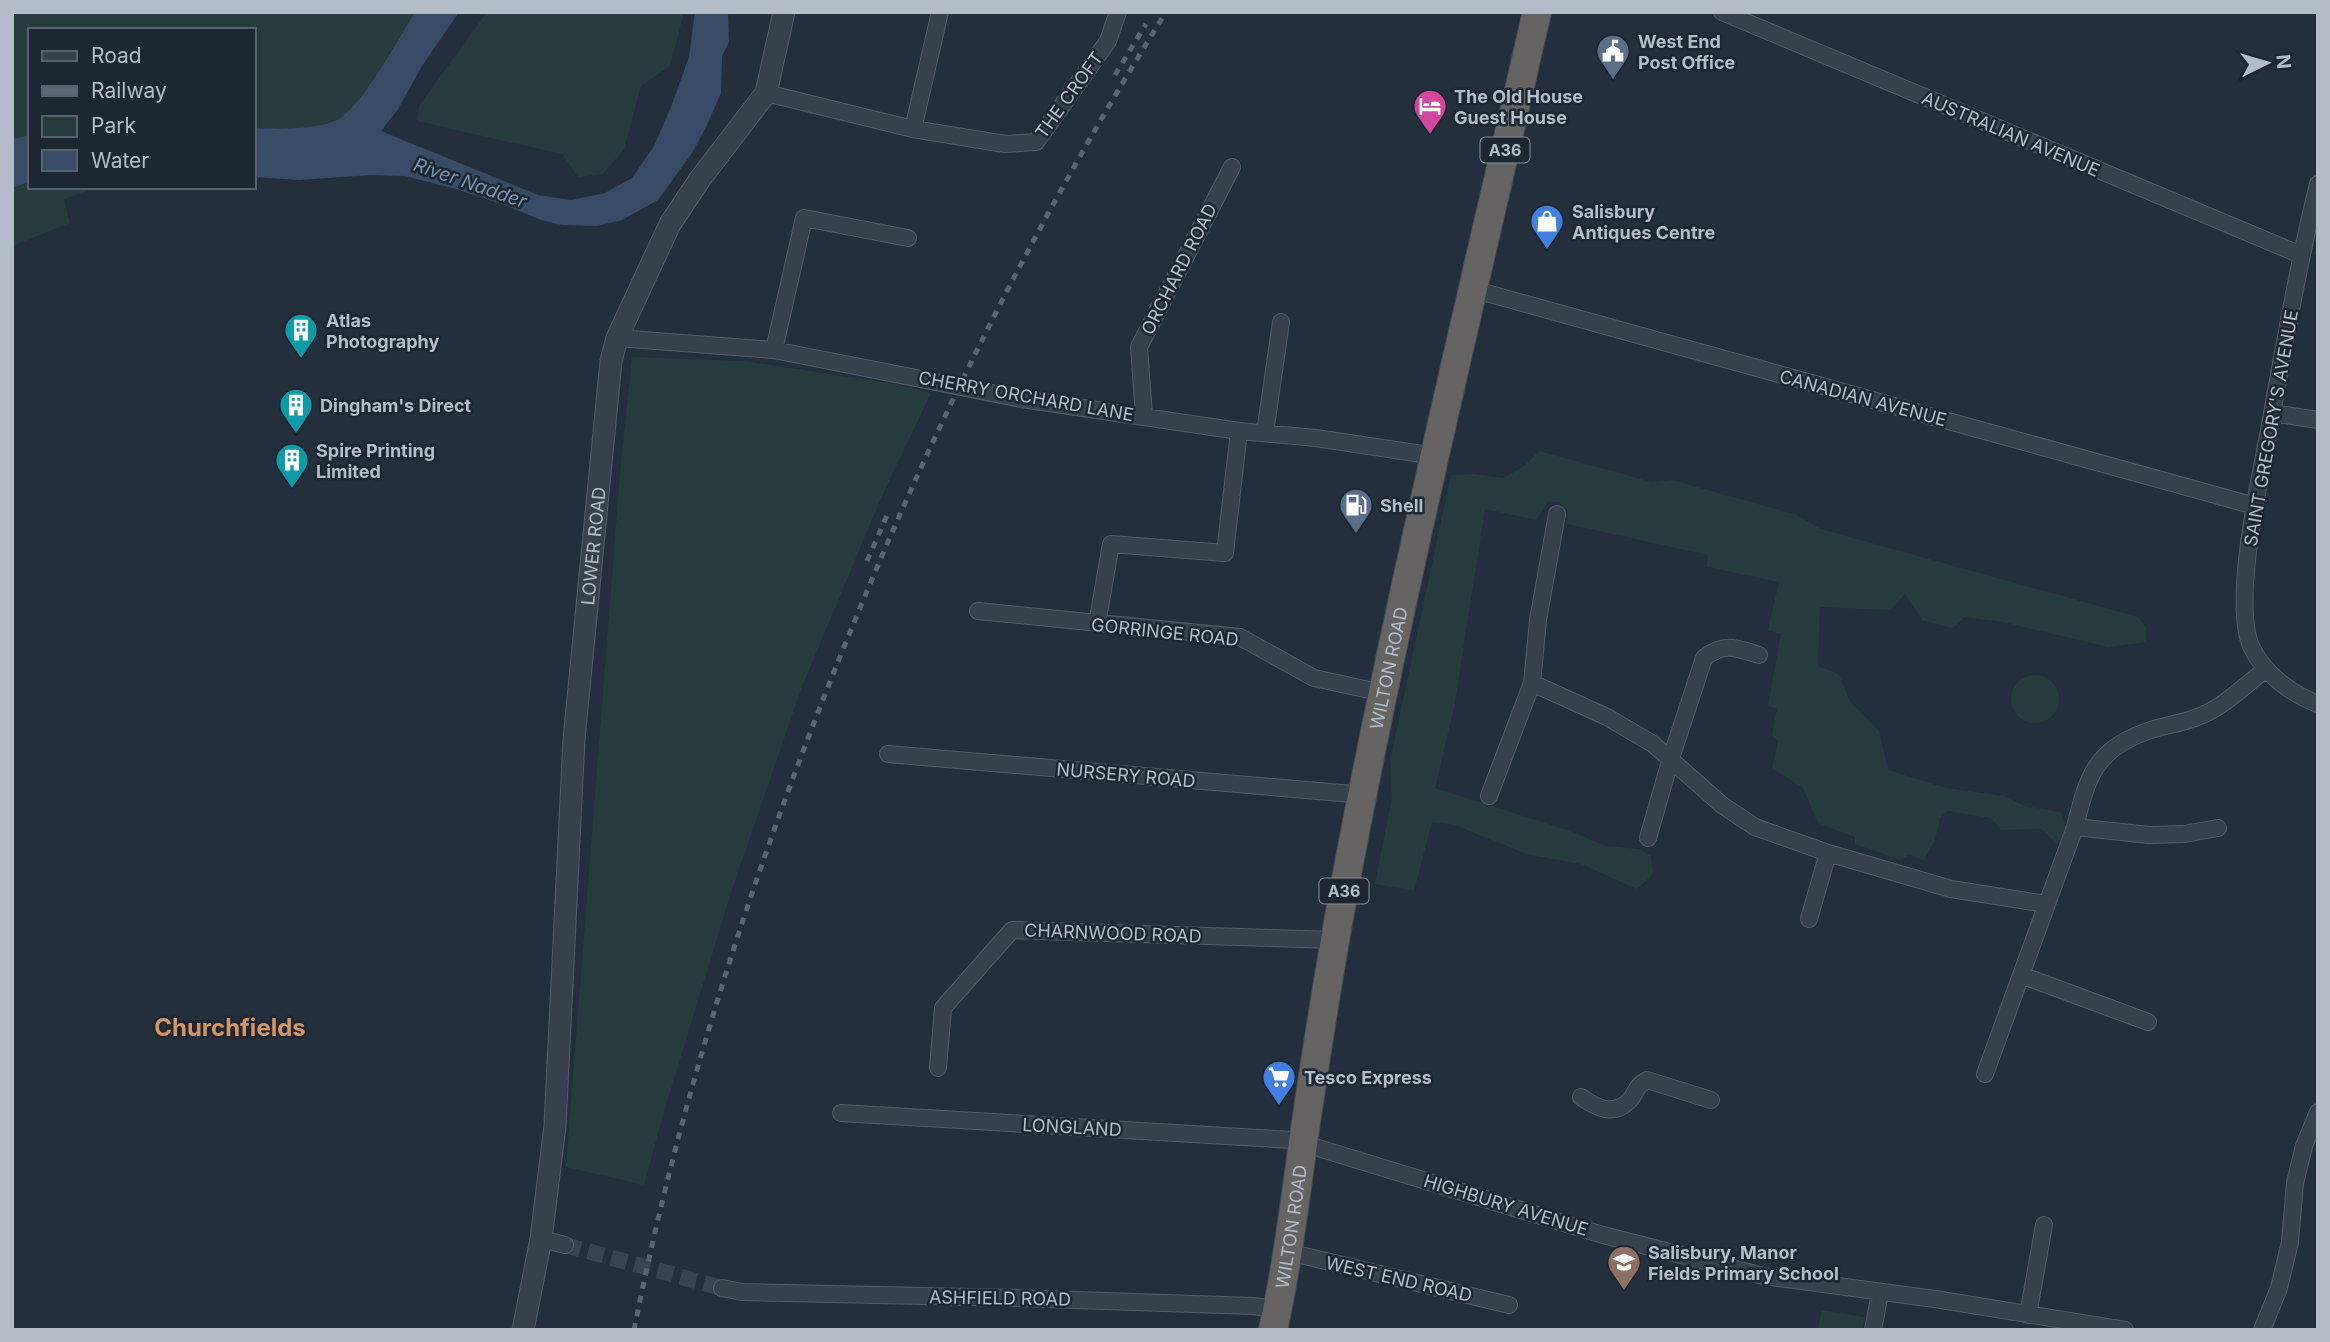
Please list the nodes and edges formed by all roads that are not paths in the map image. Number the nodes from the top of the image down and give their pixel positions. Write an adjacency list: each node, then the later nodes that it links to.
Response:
1 (784, 12): 6 (street, LOWER ROAD)
2 (940, 12): 7 (street)
3 (1118, 12): 7 (street, THE CROFT)
4 (1537, 12): 12 (highway, WILTON ROAD / A36)
5 (1722, 12): 11 (street, AUSTRALIAN AVENUE)
6 (766, 93): 7 (street); 14 (street, LOWER ROAD)
7 (913, 128)
8 (1232, 167): 17 (street, ORCHARD ROAD)
9 (2318, 184): 11 (street, SAINT GREGORY'S AVENUE)
10 (908, 238): 15 (street)
11 (2301, 254): 16 (street, SAINT GREGORY'S AVENUE)
12 (1472, 289): 21 (highway, WILTON ROAD / A36); 22 (street, CANADIAN AVENUE)
13 (1281, 322): 20 (street)
14 (617, 338): 15 (street, CHERRY ORCHARD LANE); 52 (street, LOWER ROAD)
15 (774, 350): 17 (street, CHERRY ORCHARD LANE)
16 (2272, 413): 18 (street); 22 (street, SAINT GREGORY'S AVENUE)
17 (1144, 416): 19 (street, CHERRY ORCHARD LANE)
18 (2318, 420)
19 (1239, 431): 20 (street, CHERRY ORCHARD LANE); 25 (street)
20 (1265, 433): 21 (street, CHERRY ORCHARD LANE)
21 (1435, 456): 29 (highway, WILTON ROAD / A36)
22 (2255, 506): 27 (street, SAINT GREGORY'S AVENUE)
23 (1558, 514): 28 (street)
24 (978, 611): 25 (street, GORRINGE ROAD)
25 (1097, 624): 29 (street, GORRINGE ROAD)
26 (1759, 655): 32 (street)
27 (2266, 669): 30 (street); 35 (street)
28 (1532, 683): 32 (street); 34 (street)
29 (1383, 693): 33 (highway, WILTON ROAD / A36)
30 (2318, 704)
31 (888, 754): 33 (street, NURSERY ROAD)
32 (1671, 758): 37 (street); 38 (street)
33 (1364, 795): 41 (highway, WILTON ROAD / A36)
34 (1489, 796)
35 (2075, 827): 36 (street); 39 (street)
36 (2218, 828)
37 (1648, 838)
38 (1828, 853): 39 (street); 40 (street)
39 (2046, 904): 42 (street)
40 (1809, 919)
41 (1335, 940): 44 (street, CHARNWOOD ROAD); 50 (highway, WILTON ROAD / A36)
42 (2021, 975): 43 (street); 45 (street)
43 (2148, 1022)
44 (938, 1068)
45 (1985, 1074)
46 (1581, 1097): 47 (street)
47 (1711, 1100)
48 (2318, 1112): 63 (street)
49 (841, 1113): 50 (street, LONGLAND)
50 (1303, 1142): 54 (highway, WILTON ROAD / A36); 56 (street, HIGHBURY AVENUE)
51 (2044, 1225): 58 (street)
52 (541, 1239): 53 (street); 60 (street, LOWER ROAD)
53 (565, 1245)
54 (1288, 1252): 57 (street, WEST END ROAD); 59 (highway, WILTON ROAD / A36)
55 (722, 1287): 59 (street, ASHFIELD ROAD)
56 (1881, 1293): 58 (street, HIGHBURY AVENUE); 61 (street)
57 (1509, 1305)
58 (2028, 1315): 62 (street, HIGHBURY AVENUE)
59 (1275, 1320)
60 (523, 1330)
61 (1873, 1330)
62 (2125, 1330)
63 (2262, 1330)

